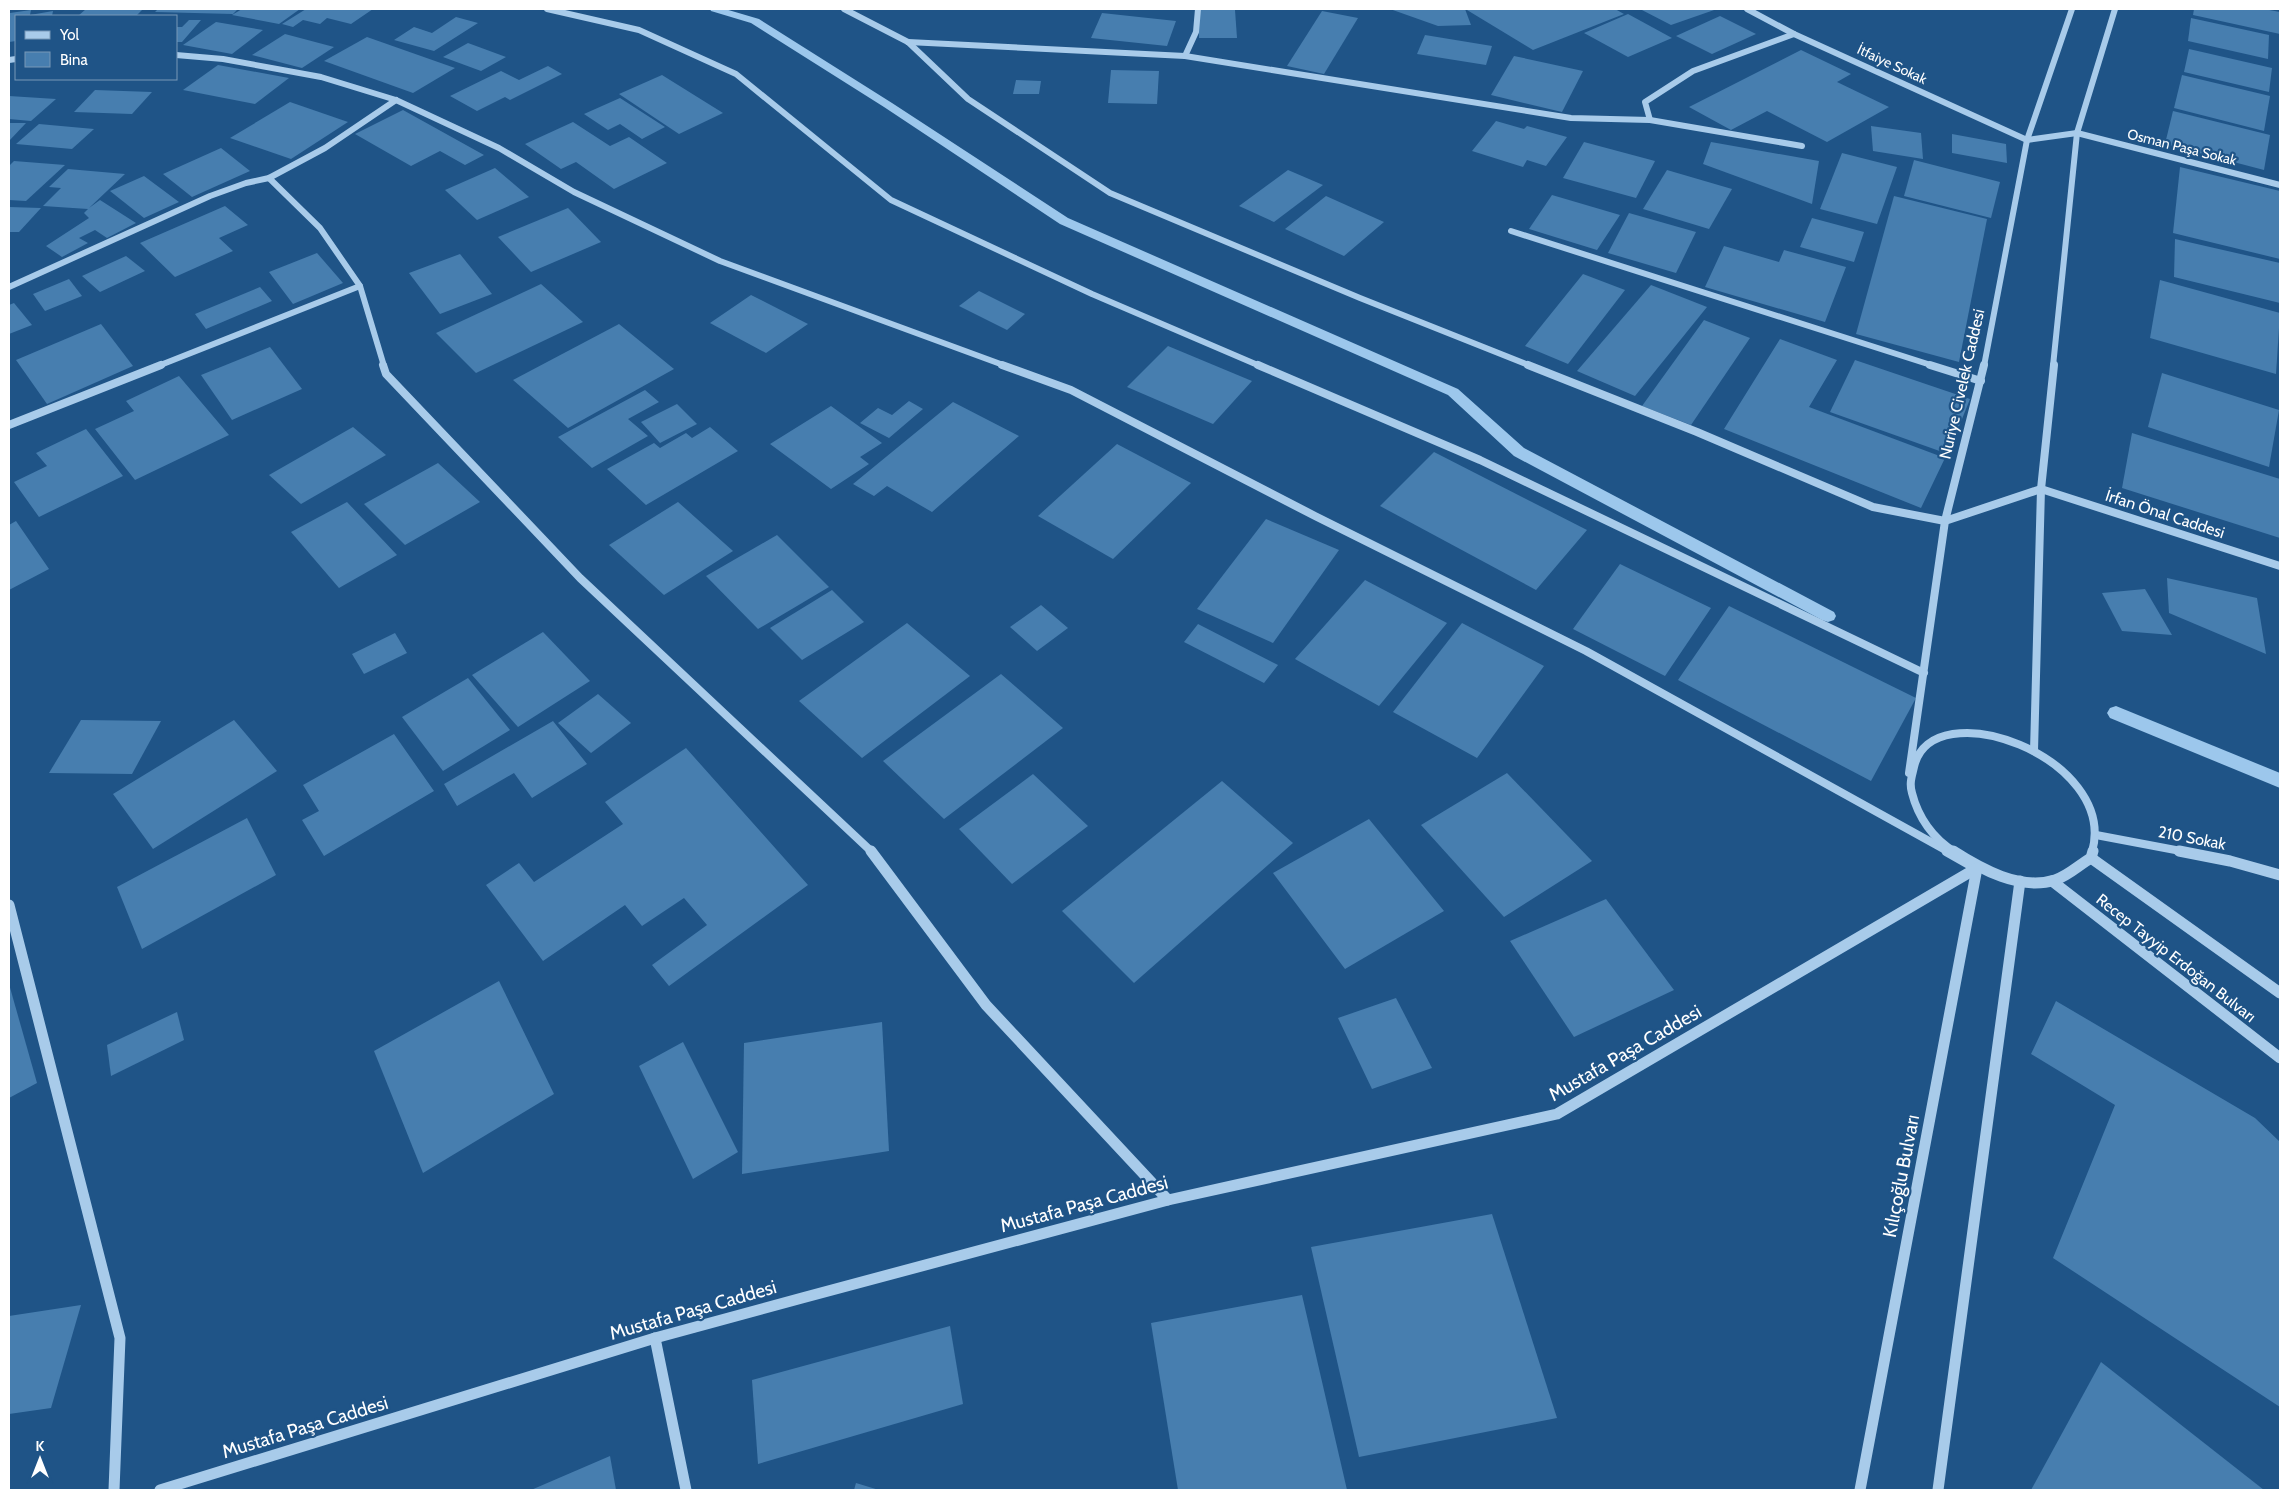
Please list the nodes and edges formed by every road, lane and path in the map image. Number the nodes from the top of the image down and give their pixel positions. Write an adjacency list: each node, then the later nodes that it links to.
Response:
1 (547, 9): 26 (street)
2 (844, 9): 8 (street)
3 (1198, 9): 10 (street)
4 (1747, 9): 7 (street, İtfaiye Sokak)
5 (2072, 9): 14 (street, Nuriye Civelek Caddesi)
6 (2115, 9): 13 (street)
7 (1794, 34): 12 (street); 14 (street, İtfaiye Sokak)
8 (908, 42): 10 (street); 24 (street)
9 (178, 55): 11 (street)
10 (1185, 56): 12 (street)
11 (396, 100): 16 (street); 31 (street)
12 (1650, 120): 15 (street)
13 (2077, 133): 14 (street); 17 (street, Osman Paşa Sokak); 23 (street)
14 (2027, 140): 21 (street, Nuriye Civelek Caddesi)
15 (1802, 146)
16 (269, 178): 19 (street); 20 (street)
17 (2280, 185)
18 (1511, 231): 21 (street)
19 (360, 286): 22 (street); 38 (street)
20 (9, 287)
21 (1981, 381): 24 (street, Nuriye Civelek Caddesi)
22 (9, 425)
23 (2041, 489): 24 (street); 25 (street, İrfan Önal Caddesi); 27 (street)
24 (1946, 521): 26 (street, Nuriye Civelek Caddesi)
25 (2280, 566)
26 (1924, 673): 28 (street, Nuriye Civelek Caddesi)
27 (2034, 751): 28 (street); 29 (street)
28 (1909, 773): 31 (street, Nuriye Civelek Caddesi)
29 (2096, 835): 30 (street); 32 (street, 210 Sokak)
30 (2091, 858): 34 (street); 36 (street, Recep Tayyip Erdoğan Bulvarı)
31 (1977, 868): 33 (street, Nuriye Civelek Caddesi); 38 (street, Mustafa Paşa Caddesi); 43 (street, Kılıçoğlu Bulvarı)
32 (2280, 875)
33 (2020, 881): 34 (street, Nuriye Civelek Caddesi); 44 (street)
34 (2052, 881): 37 (street, Recep Tayyip Erdoğan Bulvarı)
35 (9, 905): 40 (street)
36 (2280, 993)
37 (2280, 1058)
38 (1168, 1200): 39 (street, Mustafa Paşa Caddesi)
39 (655, 1338): 41 (street, Mustafa Paşa Caddesi); 42 (street)
40 (114, 1490)
41 (160, 1490)
42 (686, 1490)
43 (1860, 1490)
44 (1938, 1490)

